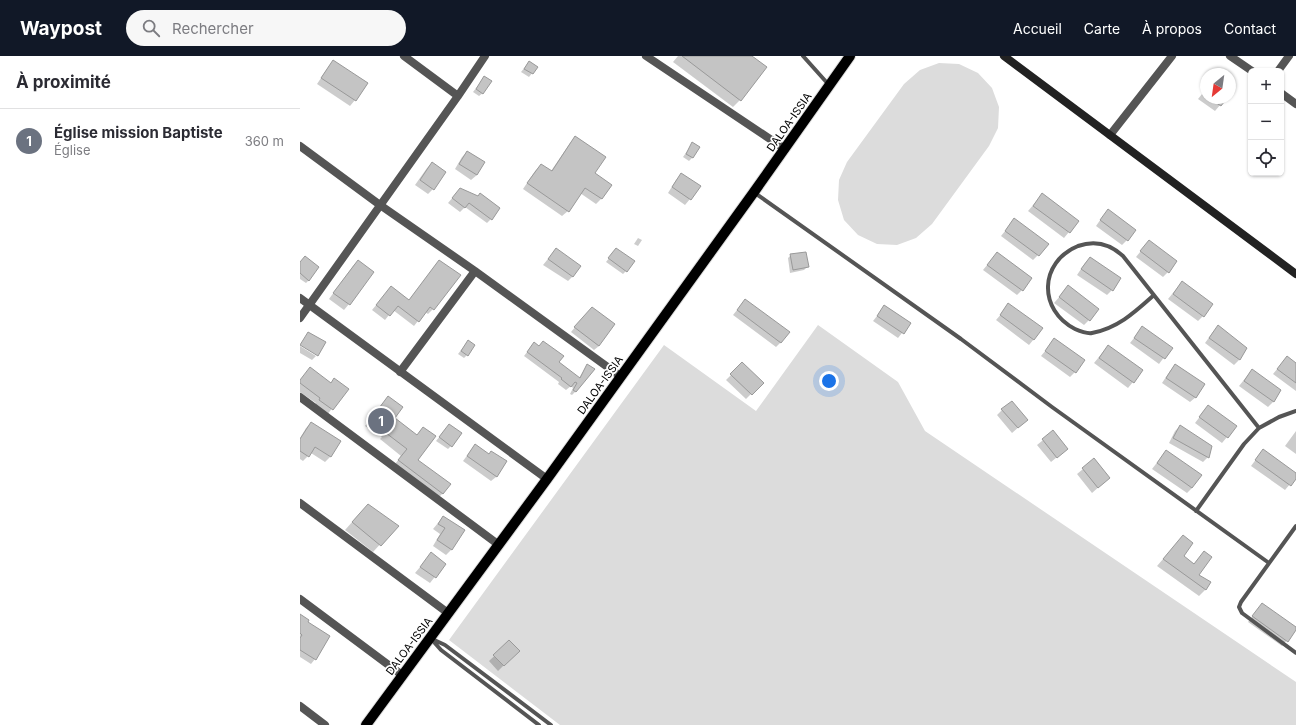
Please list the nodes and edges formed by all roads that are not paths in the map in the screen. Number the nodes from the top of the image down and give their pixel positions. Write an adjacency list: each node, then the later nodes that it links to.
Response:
1 (404, 56): 14 (street)
2 (485, 56): 14 (street)
3 (646, 56): 18 (street)
4 (803, 56): 12 (lane)
5 (850, 56): 12 (main road, DALOA-ISSIA)
6 (1004, 56): 16 (street)
7 (1172, 56): 16 (street)
8 (1230, 56): 10 (street)
9 (1289, 56): 11 (street)
10 (1248, 68)
11 (1280, 68)
12 (829, 85): 18 (main road, DALOA-ISSIA)
13 (1284, 94): 15 (street)
14 (458, 96): 20 (street)
15 (1296, 104)
16 (1110, 135): 22 (street)
17 (300, 146): 20 (street)
18 (785, 149): 19 (main road, DALOA-ISSIA)
19 (754, 192): 28 (main road, DALOA-ISSIA); 34 (lane)
20 (380, 206): 21 (street); 25 (street)
21 (475, 271): 27 (street); 28 (street)
22 (1296, 274)
23 (1154, 295): 23 (lane); 31 (lane)
24 (300, 298): 25 (street)
25 (309, 305): 26 (street); 27 (street)
26 (300, 318)
27 (400, 372): 32 (street)
28 (620, 376): 32 (main road, DALOA-ISSIA)
29 (300, 397): 36 (street)
30 (1296, 411): 31 (lane)
31 (1259, 428): 34 (lane)
32 (547, 479): 36 (main road, DALOA-ISSIA)
33 (300, 503): 39 (street)
34 (1196, 511): 37 (lane)
35 (1296, 526): 37 (lane)
36 (499, 545): 39 (main road, DALOA-ISSIA)
37 (1269, 563): 41 (lane)
38 (300, 599): 42 (street)
39 (448, 613): 40 (main road, DALOA-ISSIA)
40 (430, 638): 42 (main road, DALOA-ISSIA); 46 (lane); 47 (lane)
41 (1296, 653)
42 (402, 675): 45 (main road, DALOA-ISSIA)
43 (300, 706): 44 (street)
44 (325, 725)
45 (366, 725)
46 (539, 725)
47 (551, 725)

